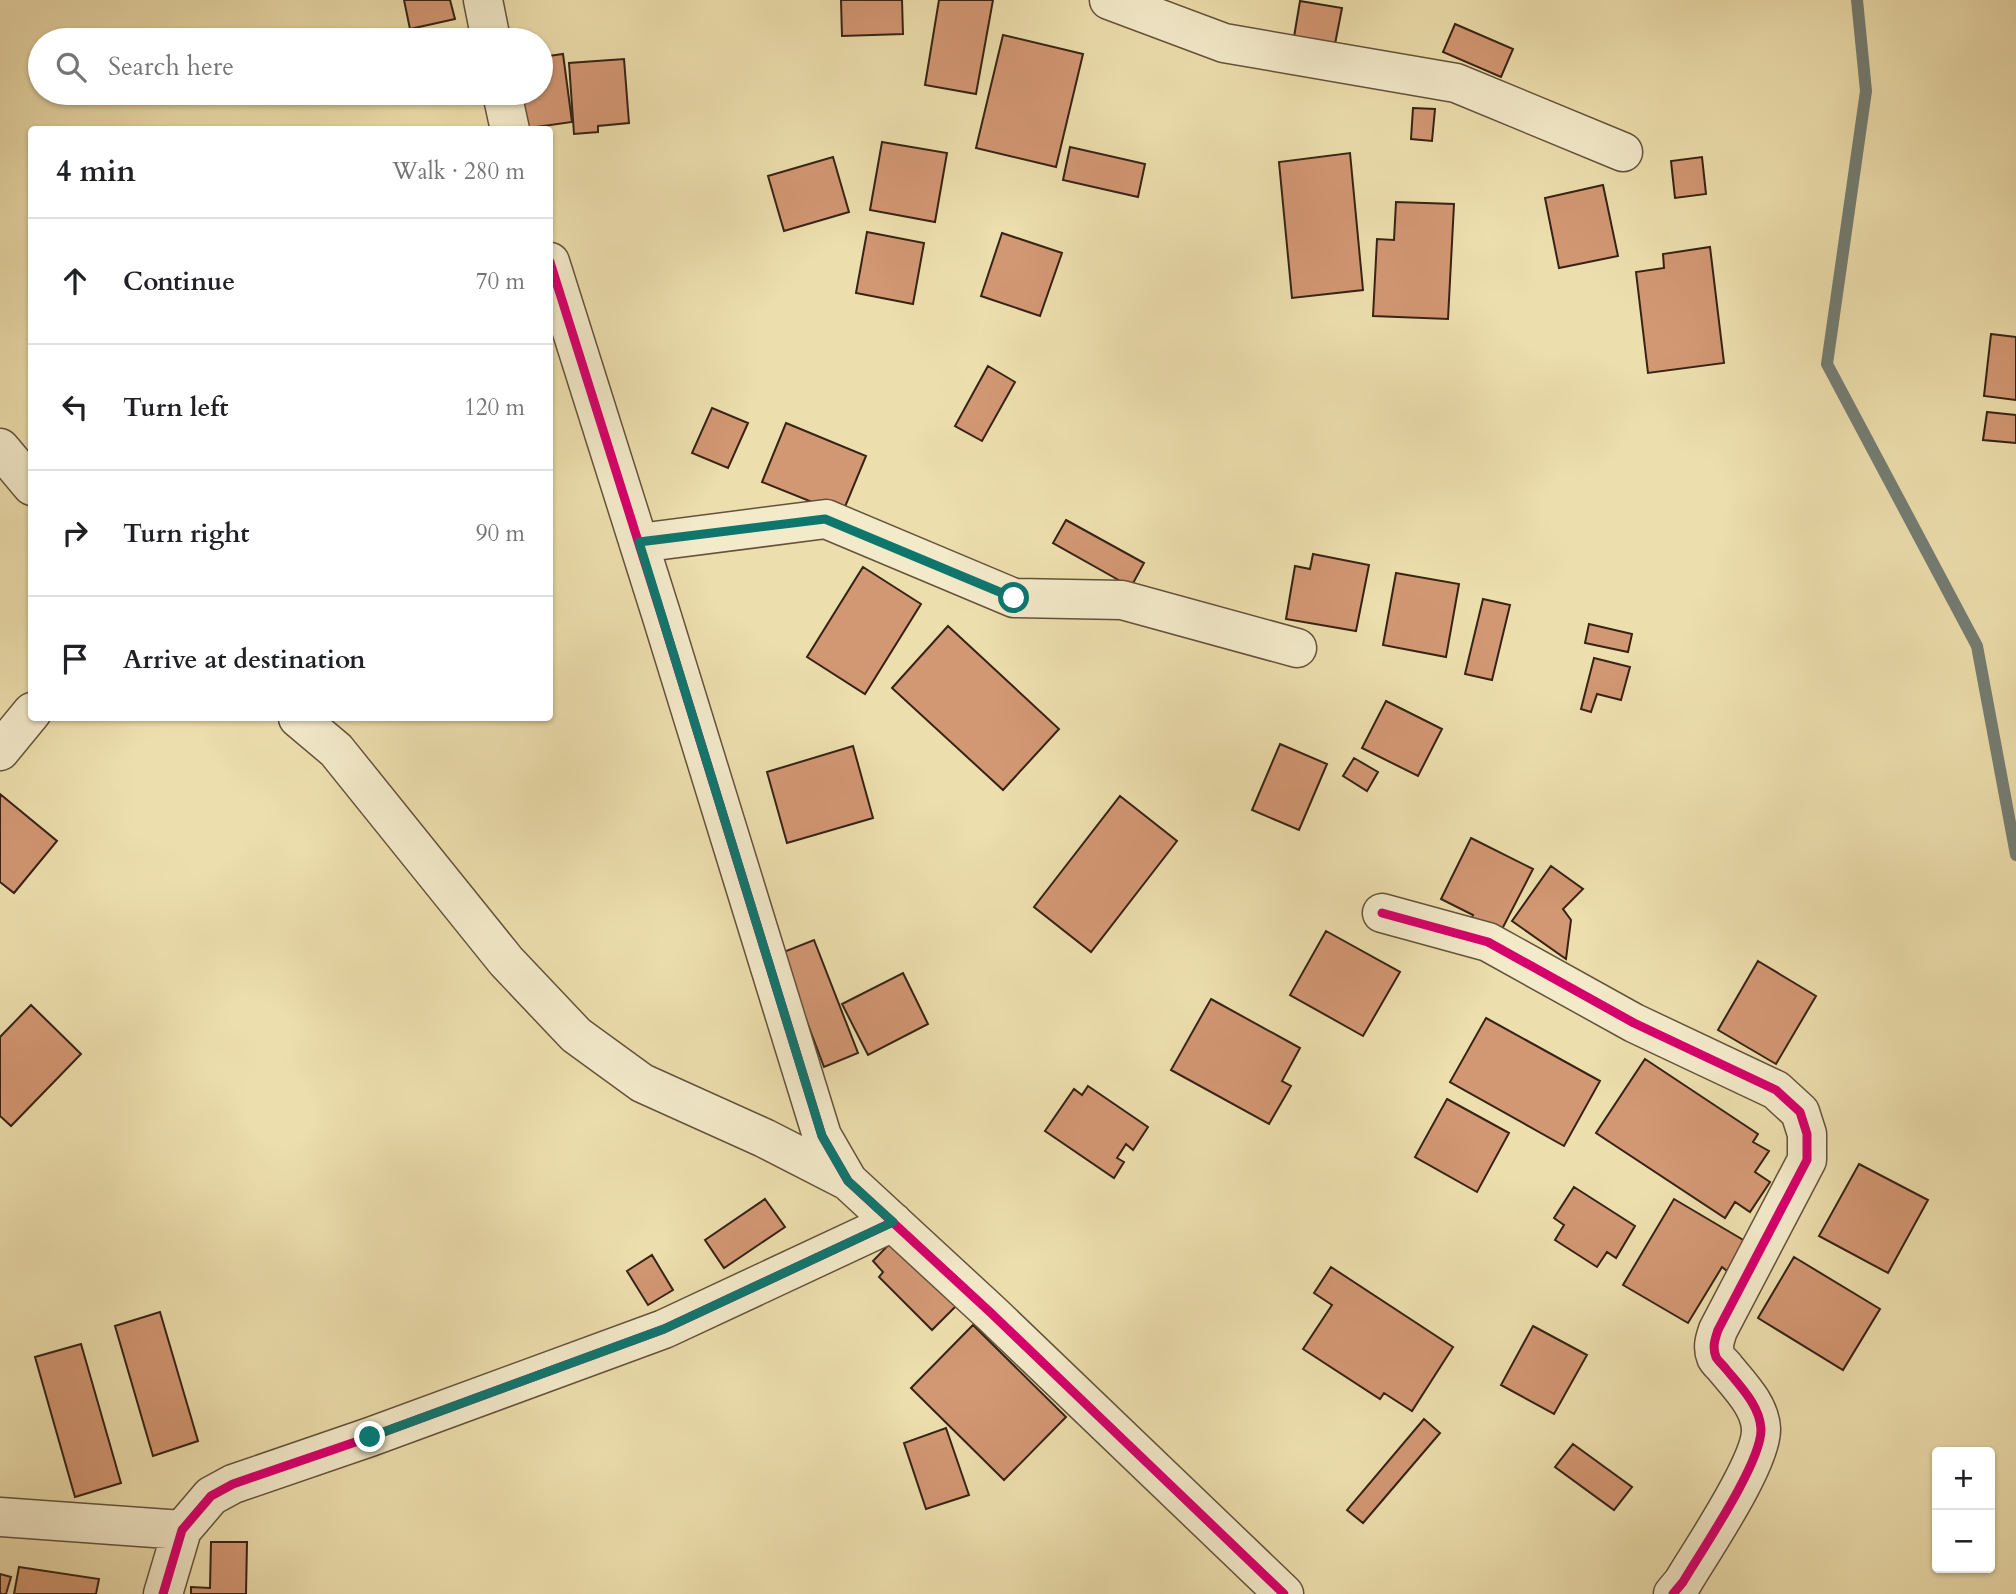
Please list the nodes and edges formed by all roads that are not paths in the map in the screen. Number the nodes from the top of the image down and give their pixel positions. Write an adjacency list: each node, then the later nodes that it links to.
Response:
1 (1109, 0): 6 (street)
2 (491, 1): 3 (street)
3 (491, 28)
4 (505, 105): 5 (street)
5 (509, 126)
6 (1623, 152)
7 (553, 271): 10 (street)
8 (0, 448): 9 (street)
9 (28, 481)
10 (639, 542): 11 (street); 16 (street)
11 (1297, 648)
12 (28, 717): 14 (street)
13 (302, 721): 16 (street)
14 (0, 751)
15 (1382, 913): 22 (street)
16 (848, 1181): 17 (street)
17 (893, 1222): 19 (street); 21 (street)
18 (0, 1517): 19 (street)
19 (182, 1530): 20 (street)
20 (163, 1594)
21 (1284, 1594)
22 (1673, 1594)

